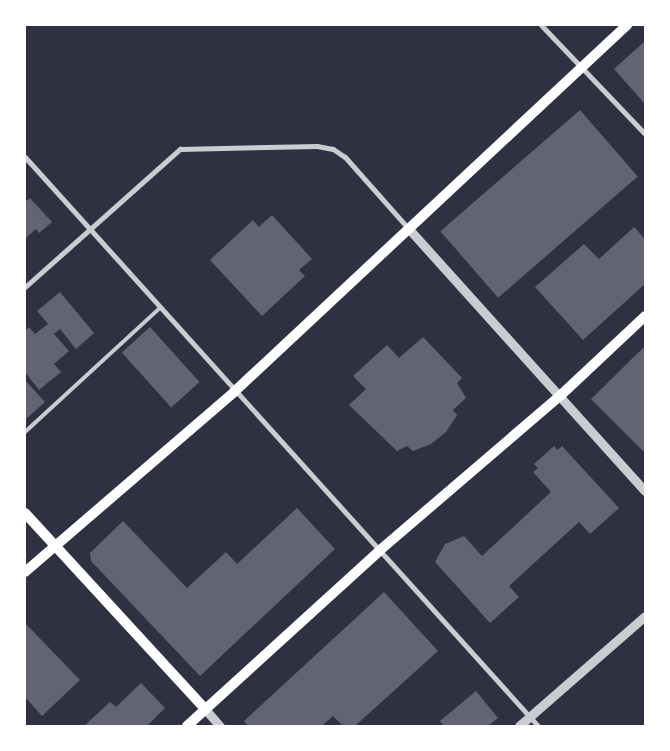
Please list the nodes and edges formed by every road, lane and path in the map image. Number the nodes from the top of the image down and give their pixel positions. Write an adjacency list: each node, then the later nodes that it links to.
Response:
1 (541, 25): 3 (street)
2 (627, 25): 3 (main road)
3 (580, 66): 4 (street); 6 (main road)
4 (645, 134)
5 (25, 157): 7 (street)
6 (408, 228): 7 (street); 11 (main road); 12 (street)
7 (90, 230): 8 (street); 9 (street)
8 (25, 287)
9 (160, 308): 11 (street); 13 (lane)
10 (645, 316): 12 (main road)
11 (234, 392): 16 (main road); 17 (street)
12 (561, 395): 14 (street); 17 (main road)
13 (25, 432)
14 (645, 490)
15 (25, 513): 16 (main road)
16 (54, 545): 18 (main road); 20 (main road)
17 (379, 552): 20 (main road); 21 (street)
18 (25, 572)
19 (645, 616): 21 (street)
20 (205, 709): 22 (main road); 23 (street)
21 (530, 716): 24 (street); 25 (street)
22 (187, 726)
23 (220, 726)
24 (519, 726)
25 (538, 726)

